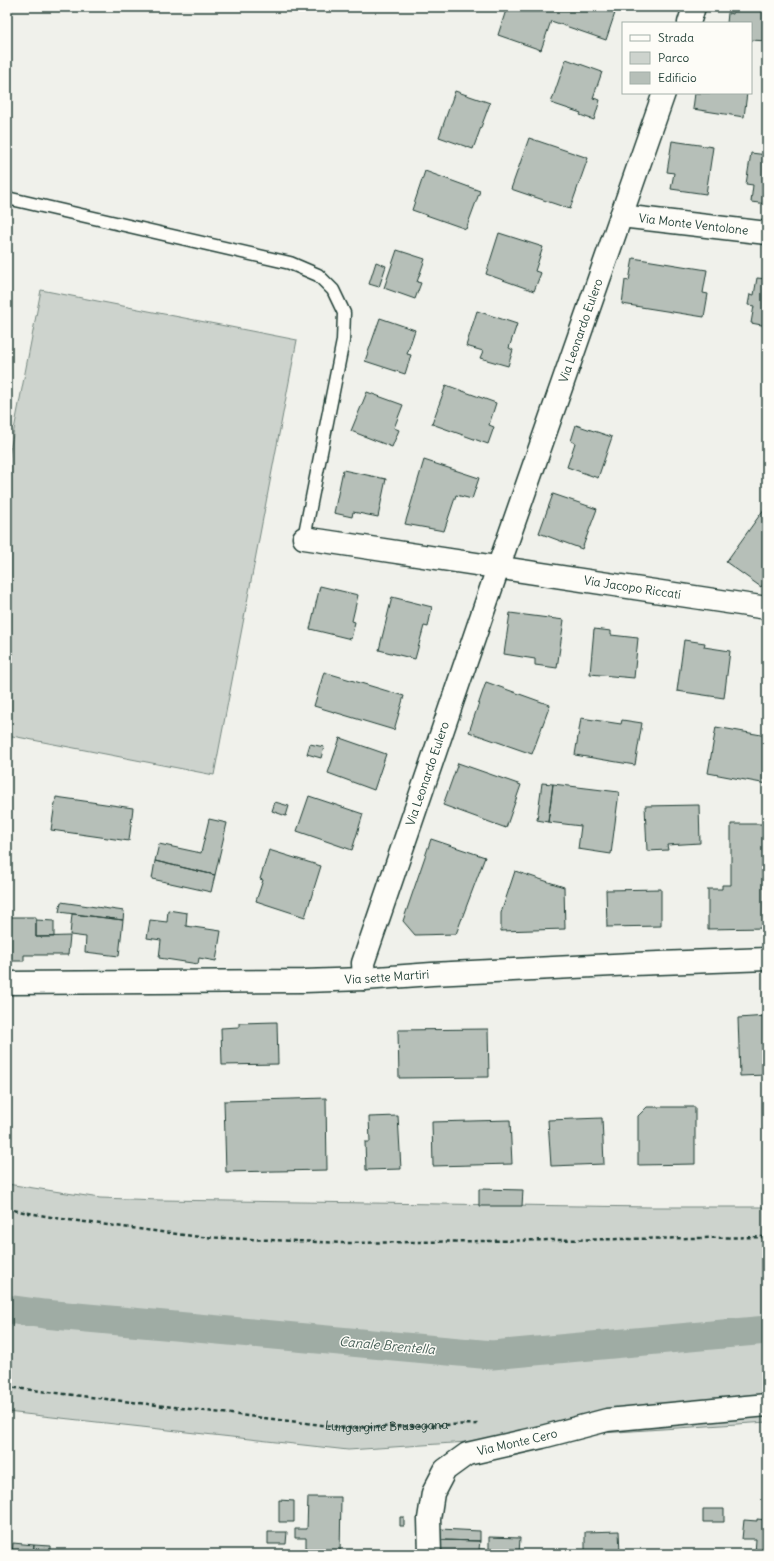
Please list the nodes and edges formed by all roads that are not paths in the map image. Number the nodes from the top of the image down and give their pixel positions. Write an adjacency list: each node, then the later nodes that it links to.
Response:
1 (694, 7): 2 (street)
2 (689, 22)
3 (664, 94): 5 (street, Via Leonardo Eulero)
4 (7, 198): 7 (lane)
5 (621, 216): 6 (street, Via Monte Ventolone); 8 (street, Via Leonardo Eulero)
6 (767, 233)
7 (304, 538): 8 (street)
8 (498, 568): 9 (street, Via Jacopo Riccati); 11 (street, Via Leonardo Eulero)
9 (767, 608)
10 (767, 959): 11 (street, Via sette Martiri)
11 (364, 979): 12 (street, Via sette Martiri)
12 (7, 983)
13 (767, 1405): 14 (street, Via Monte Cero)
14 (430, 1554)

